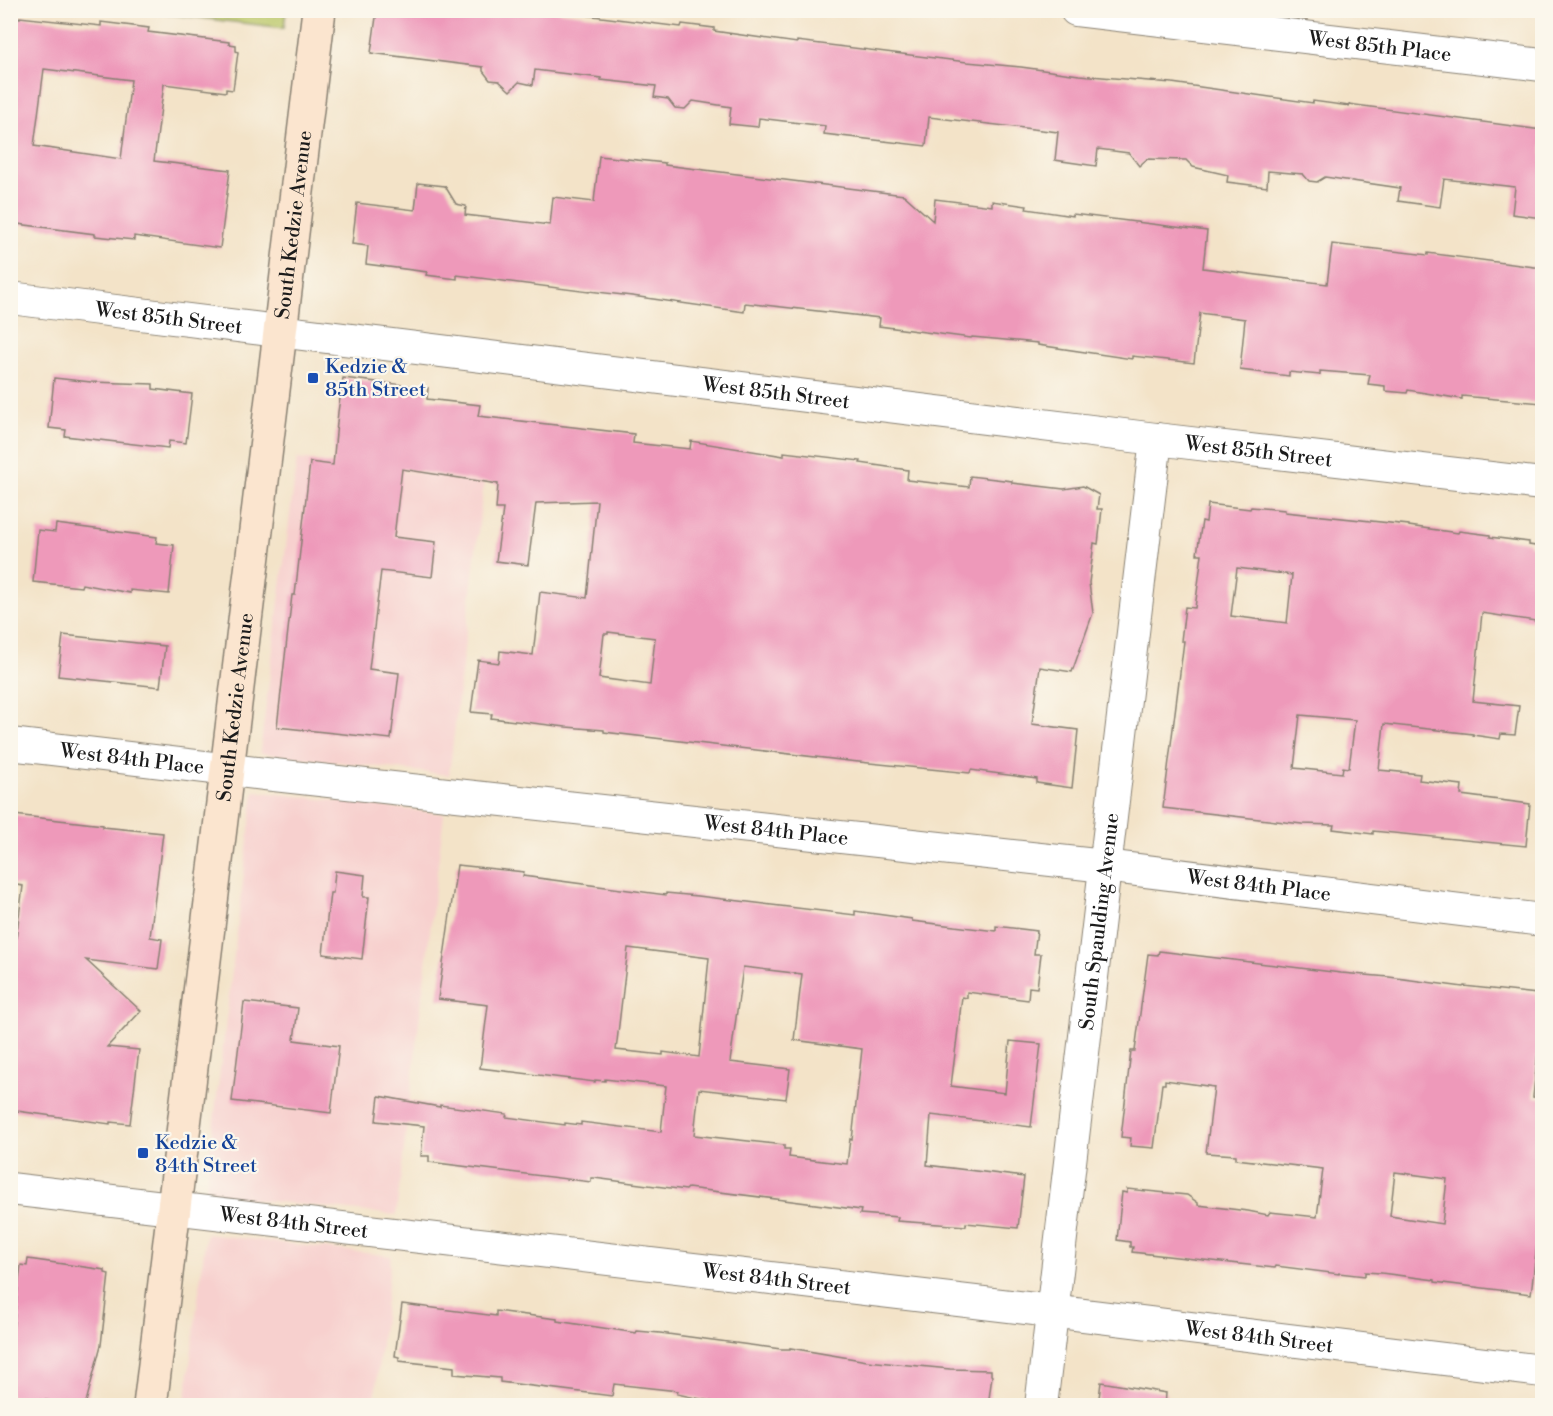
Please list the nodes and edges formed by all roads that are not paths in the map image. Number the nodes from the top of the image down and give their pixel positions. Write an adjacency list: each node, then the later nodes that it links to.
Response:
1 (319, 10): 5 (main road, South Kedzie Avenue)
2 (1076, 10): 3 (street, West 85th Place)
3 (1542, 65)
4 (10, 298): 5 (street, West 85th Street)
5 (280, 331): 6 (street, West 85th Street); 9 (main road, South Kedzie Avenue)
6 (1156, 439): 7 (street, West 85th Street); 10 (street, South Spaulding Avenue)
7 (1542, 484)
8 (10, 744): 9 (street, West 84th Place)
9 (227, 769): 10 (street, West 84th Place); 13 (main road, South Kedzie Avenue)
10 (1105, 866): 11 (street, West 84th Place); 14 (street, South Spaulding Avenue)
11 (1542, 920)
12 (10, 1189): 13 (street, West 84th Street)
13 (174, 1208): 14 (street, West 84th Street); 16 (main road, South Kedzie Avenue)
14 (1052, 1311): 15 (street, West 84th Street); 17 (street, South Spaulding Avenue)
15 (1542, 1371)
16 (150, 1406)
17 (1041, 1406)

